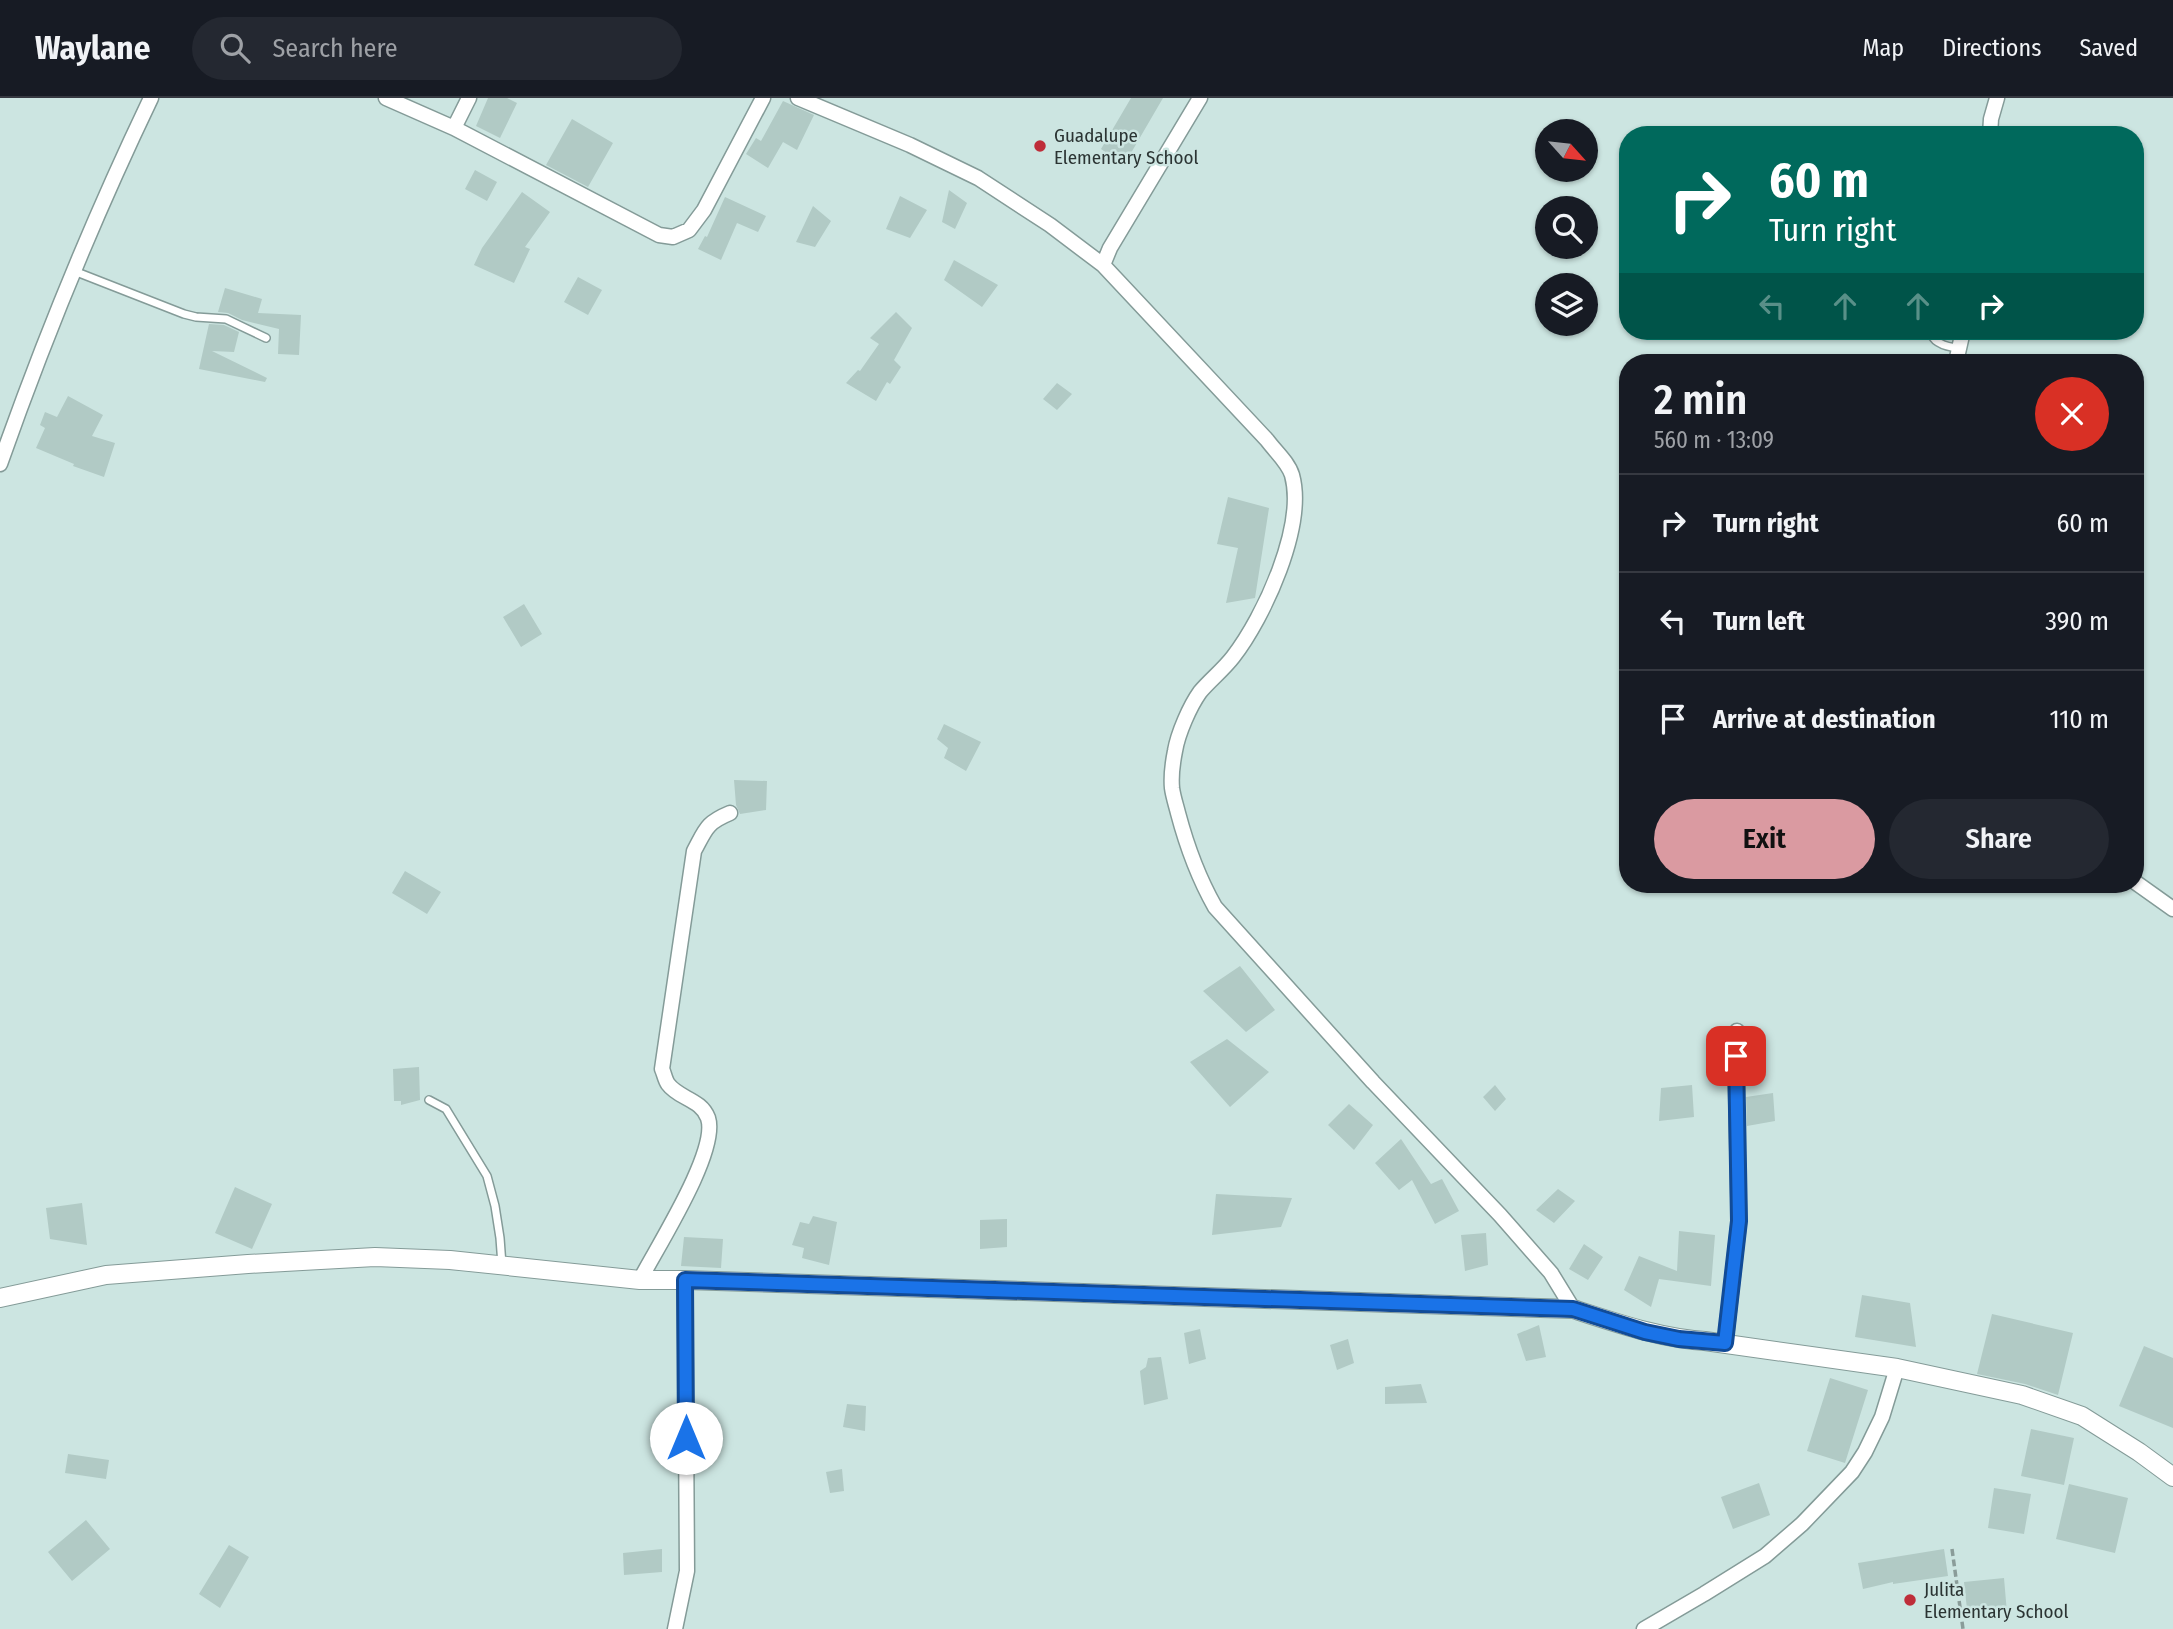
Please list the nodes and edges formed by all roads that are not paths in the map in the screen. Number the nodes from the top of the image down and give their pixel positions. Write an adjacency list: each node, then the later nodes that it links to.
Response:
1 (150, 98): 12 (street)
2 (386, 98): 10 (street)
3 (469, 98): 10 (street)
4 (763, 98): 10 (street)
5 (798, 98): 8 (street)
6 (1200, 98): 11 (street)
7 (1997, 98): 9 (street)
8 (817, 101): 11 (street)
9 (1991, 126)
10 (454, 128)
11 (1103, 265): 26 (street)
12 (74, 271): 13 (lane); 16 (street)
13 (266, 338)
14 (1936, 340): 15 (lane)
15 (1956, 354)
16 (0, 464)
17 (730, 813): 23 (street)
18 (2144, 889): 19 (street)
19 (2173, 909)
20 (1737, 1031): 27 (street)
21 (429, 1100): 22 (lane)
22 (502, 1266): 23 (street); 25 (street)
23 (640, 1280): 24 (street)
24 (685, 1280): 26 (street); 30 (street)
25 (0, 1298)
26 (1573, 1309): 27 (street)
27 (1725, 1343): 28 (street)
28 (1897, 1368): 29 (street); 31 (street)
29 (2173, 1477)
30 (675, 1629)
31 (1644, 1629)

